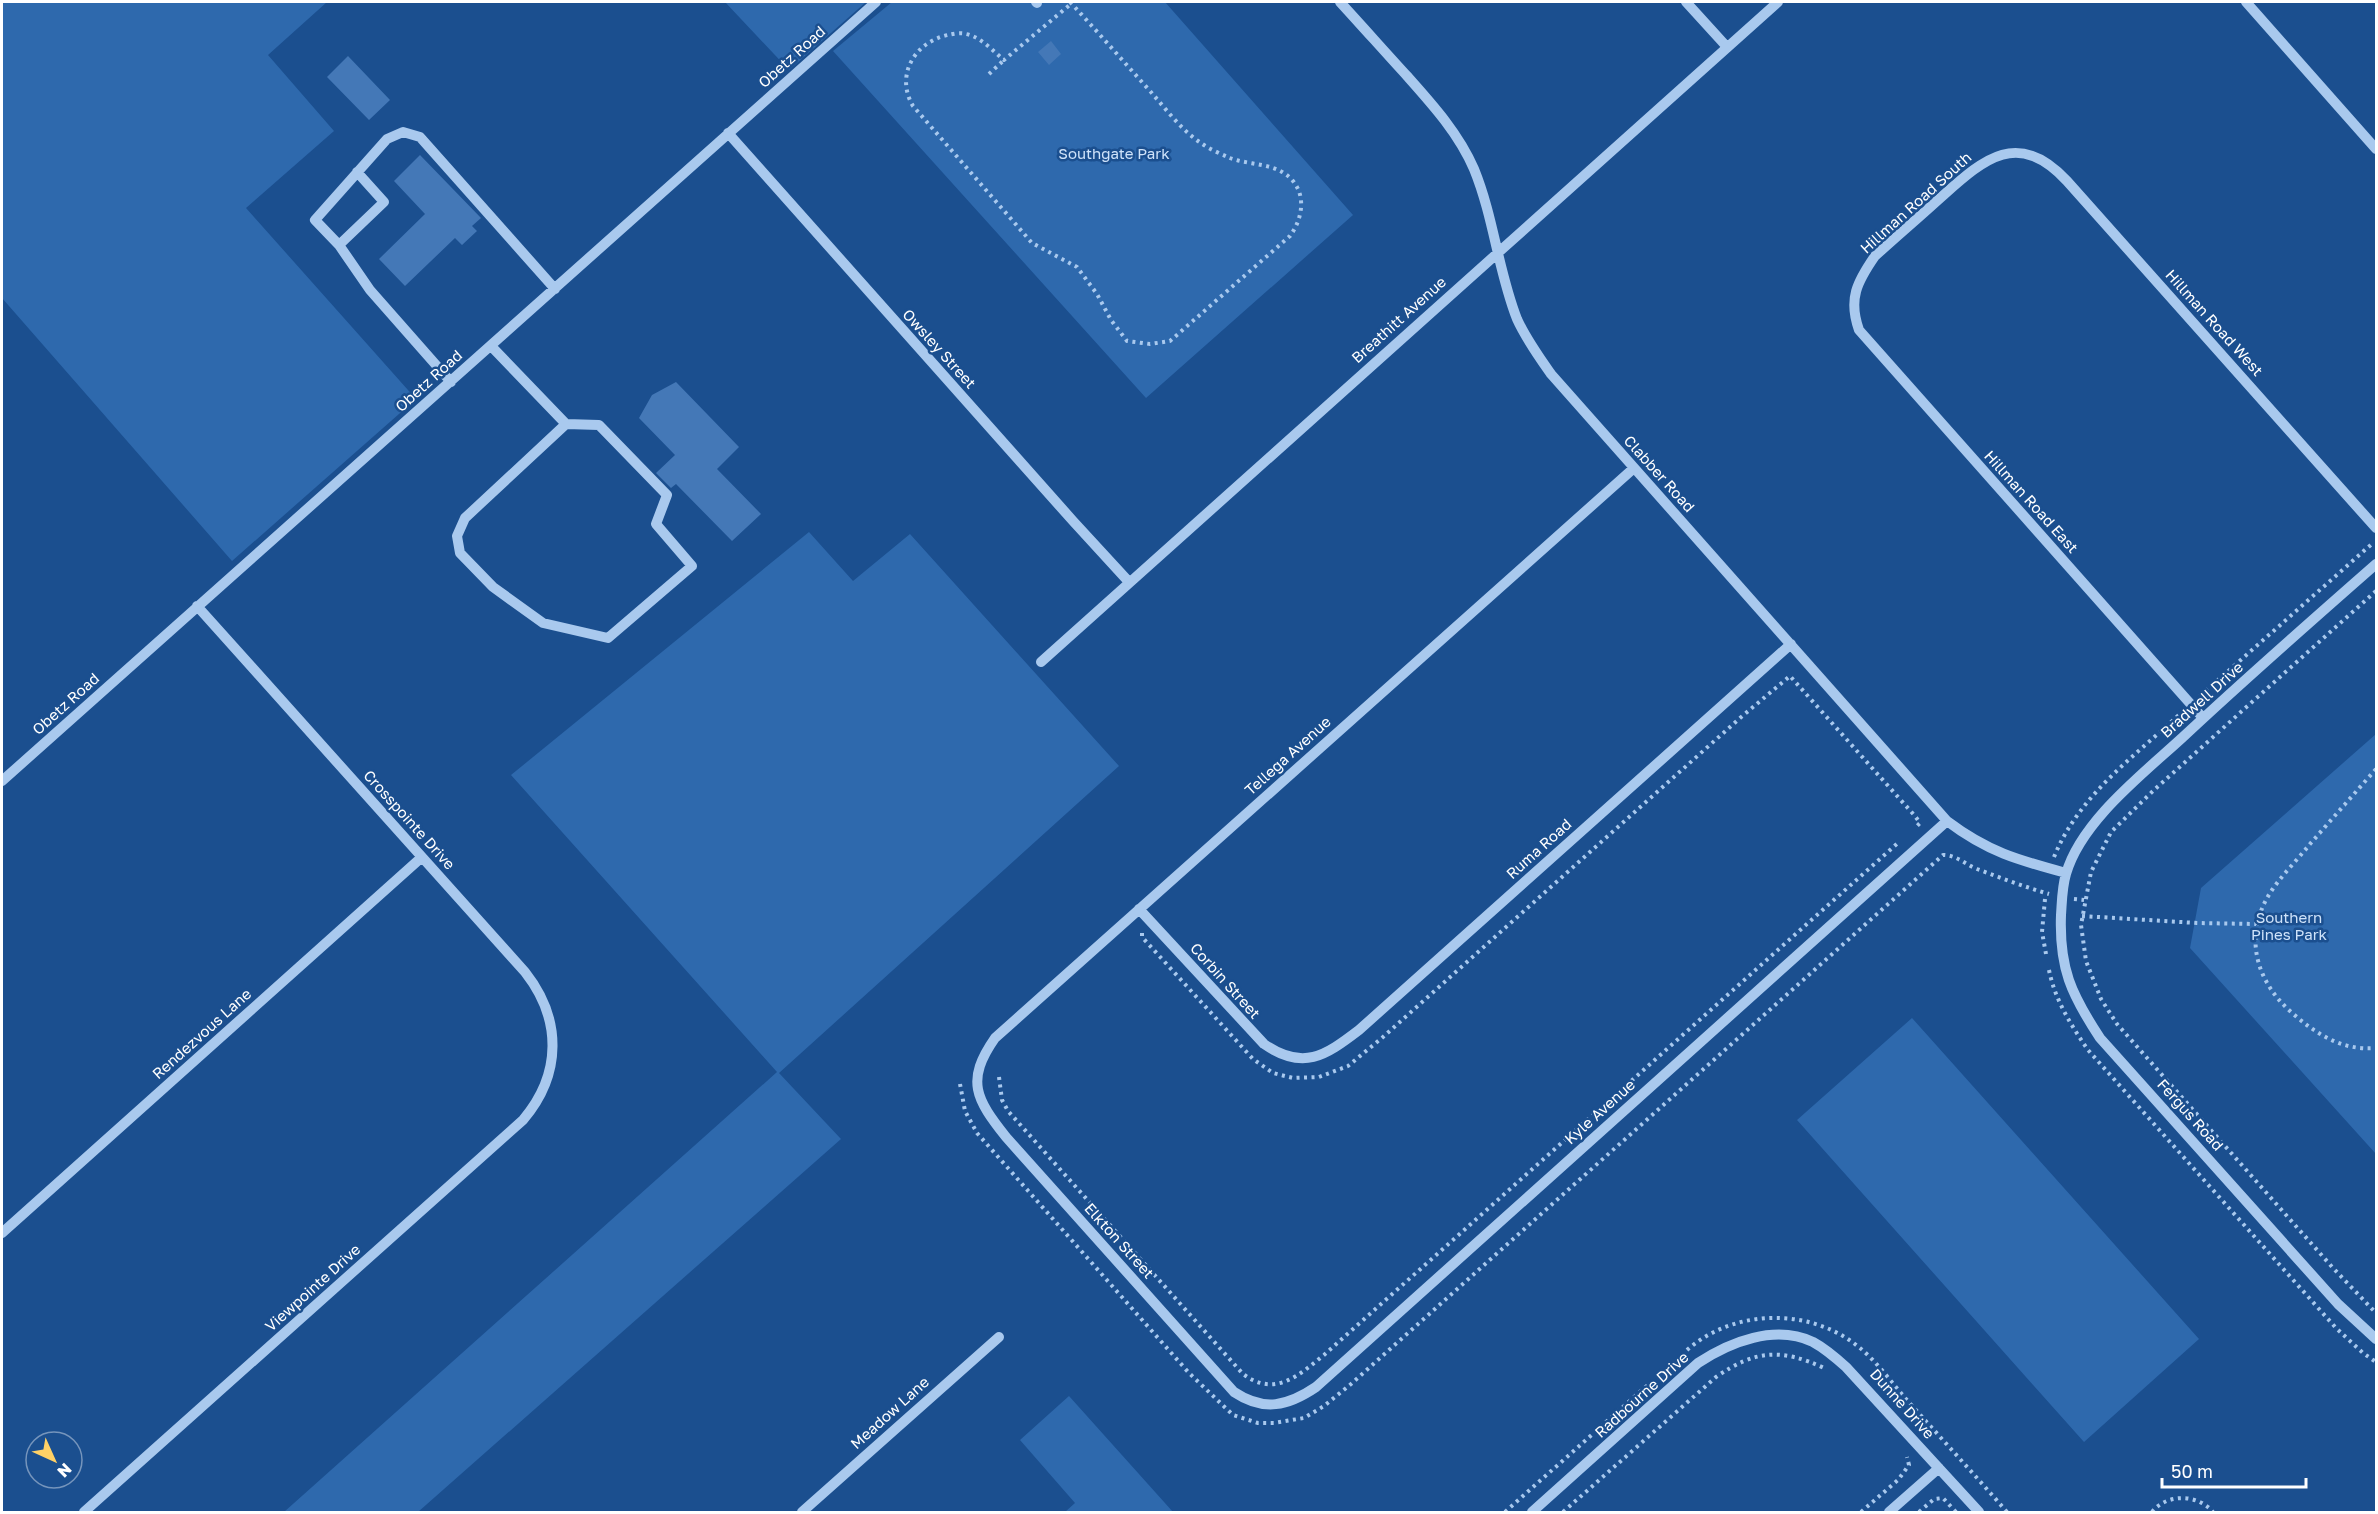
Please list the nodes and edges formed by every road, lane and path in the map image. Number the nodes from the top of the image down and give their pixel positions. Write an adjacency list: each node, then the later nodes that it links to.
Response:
1 (876, 2): 10 (street, Obetz Road)
2 (1071, 2): 8 (path); 8 (path)
3 (1340, 2): 15 (street, Clabber Road)
4 (1686, 2): 7 (street)
5 (1778, 2): 7 (street, Breathitt Avenue)
6 (2246, 2): 11 (street)
7 (1727, 47): 15 (street, Breathitt Avenue)
8 (1004, 60): 9 (path)
9 (989, 74)
10 (728, 133): 16 (street, Obetz Road); 25 (street, Owsley Street)
11 (2376, 149)
12 (2018, 153): 17 (street, Hillman Road South); 22 (street, Hillman Road West)
13 (357, 172): 14 (street); 14 (street); 16 (street)
14 (339, 245): 19 (street)
15 (1497, 252): 21 (street, Clabber Road); 25 (street, Breathitt Avenue)
16 (555, 289): 18 (street, Obetz Road)
17 (1854, 298): 30 (street, Hillman Road East)
18 (491, 346): 19 (street, Obetz Road); 20 (street)
19 (451, 382): 27 (street, Obetz Road)
20 (566, 424): 20 (street)
21 (1635, 468): 28 (street, Clabber Road); 43 (street, Tellega Avenue)
22 (2376, 528)
23 (2376, 539): 30 (path)
24 (2376, 564): 31 (street, Bradwell Drive)
25 (1129, 582): 29 (street, Breathitt Avenue)
26 (2376, 591): 42 (path)
27 (197, 606): 33 (street, Obetz Road); 37 (street, Crosspointe Drive)
28 (1791, 644): 34 (street, Clabber Road); 47 (street, Ruma Road)
29 (1041, 662)
30 (2191, 704): 31 (street, Hillman Road East); 38 (path)
31 (2203, 718): 39 (street, Bradwell Drive)
32 (2376, 768): 45 (path)
33 (2, 782)
34 (1947, 822): 38 (street, Clabber Road); 61 (street, Kyle Avenue)
35 (1911, 831): 43 (path)
36 (1903, 838): 50 (path)
37 (422, 857): 48 (street, Crosspointe Drive); 52 (street, Rendezvous Lane)
38 (2049, 868): 39 (street, Clabber Road); 40 (path)
39 (2066, 873): 41 (street, Fergus Road)
40 (2046, 893): 41 (path); 51 (path); 58 (path)
41 (2062, 898): 42 (path); 56 (street, Fergus Road)
42 (2084, 900): 44 (path)
43 (1139, 909): 47 (street, Corbin Street); 49 (street, Tellega Avenue)
44 (2082, 916): 45 (path); 53 (path)
45 (2256, 924): 46 (path)
46 (2376, 1048)
47 (1298, 1059)
48 (549, 1077): 64 (street, Viewpointe Drive)
49 (977, 1077): 61 (street, Elkton Street)
50 (999, 1077)
51 (960, 1084)
52 (2, 1233)
53 (2376, 1313)
54 (999, 1336): 65 (street, Meadow Lane)
55 (1789, 1336): 63 (street, Dunne Drive); 67 (street, Radbourne Drive)
56 (2376, 1339)
57 (1685, 1353): 74 (path)
58 (2376, 1362)
59 (1831, 1375): 68 (path)
60 (1652, 1382): 66 (path)
61 (1263, 1405)
62 (1907, 1456): 69 (path)
63 (1939, 1468): 70 (street); 73 (street, Dunne Drive)
64 (84, 1512)
65 (802, 1512)
66 (1505, 1512)
67 (1532, 1512)
68 (1563, 1512)
69 (1861, 1512)
70 (1889, 1512)
71 (1919, 1512): 72 (path)
72 (1956, 1512)
73 (1979, 1512)
74 (2007, 1512)
75 (2152, 1512): 76 (path)
76 (2213, 1512)

